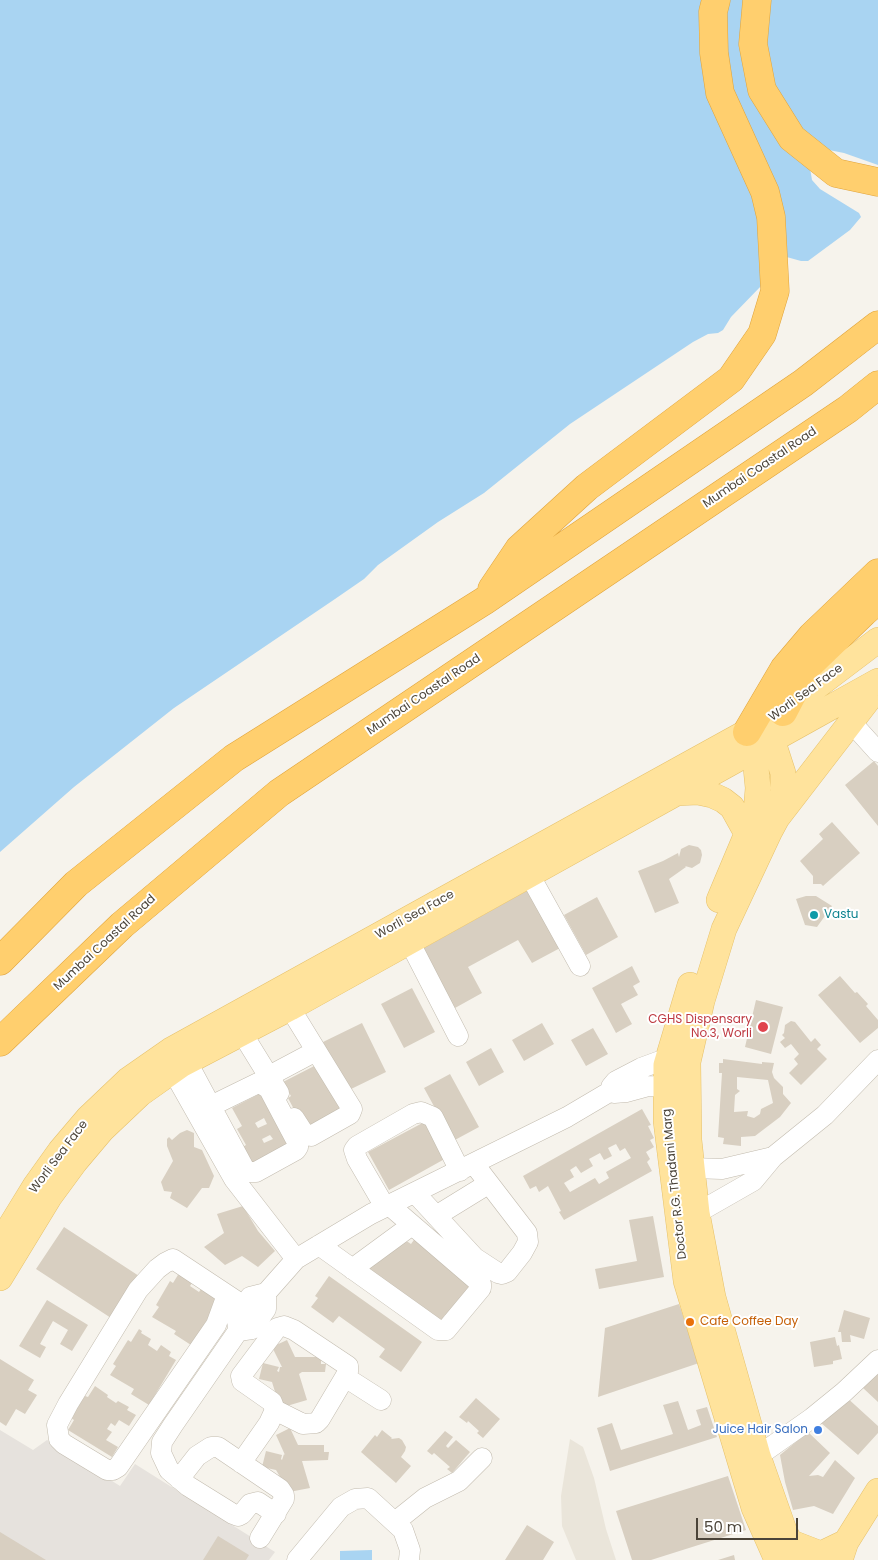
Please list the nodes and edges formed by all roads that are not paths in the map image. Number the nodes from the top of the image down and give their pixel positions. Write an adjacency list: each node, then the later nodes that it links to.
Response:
1 (716, 0): 9 (highway)
2 (757, 0): 3 (highway)
3 (878, 182)
4 (878, 325): 9 (highway)
5 (878, 385): 7 (highway, Mumbai Coastal Road)
6 (878, 403): 7 (highway)
7 (848, 409): 28 (highway, Mumbai Coastal Road)
8 (878, 573): 15 (highway)
9 (484, 601): 22 (highway)
10 (871, 606): 15 (highway)
11 (878, 640): 15 (main road, Worli Sea Face)
12 (878, 680): 15 (main road, Worli Sea Face)
13 (878, 687): 14 (main road)
14 (851, 722): 16 (street); 18 (main road)
15 (764, 731): 17 (main road, Worli Sea Face); 18 (main road); 19 (main road, Doctor R.G. Thadani Marg); 46 (main road, Worli Sea Face)
16 (878, 752)
17 (675, 793): 19 (main road); 20 (main road, Worli Sea Face)
18 (777, 818): 24 (main road, Doctor R.G. Thadani Marg)
19 (747, 834): 24 (main road, Doctor R.G. Thadani Marg)
20 (529, 874): 21 (main road, Worli Sea Face); 23 (street)
21 (409, 941): 25 (main road, Worli Sea Face); 27 (street)
22 (0, 961)
23 (580, 966)
24 (703, 968): 31 (main road, Doctor R.G. Thadani Marg)
25 (290, 1008): 26 (main road, Worli Sea Face); 29 (street)
26 (242, 1033): 32 (main road, Worli Sea Face); 33 (street)
27 (458, 1036)
28 (0, 1042)
29 (316, 1051): 33 (street); 33 (street)
30 (878, 1060): 37 (street)
31 (677, 1061): 34 (main road, Doctor R.G. Thadani Marg); 35 (street)
32 (180, 1066): 36 (street); 48 (street); 50 (main road, Worli Sea Face)
33 (269, 1076)
34 (677, 1087): 35 (street); 39 (main road, Doctor R.G. Thadani Marg)
35 (611, 1091): 38 (street)
36 (211, 1106): 36 (street)
37 (773, 1156): 39 (street); 43 (street)
38 (463, 1165): 40 (street); 41 (street); 42 (street); 42 (street)
39 (682, 1170): 43 (main road, Doctor R.G. Thadani Marg)
40 (488, 1184): 44 (street); 44 (street)
41 (415, 1193): 42 (street); 44 (street)
42 (384, 1203): 45 (street); 47 (street)
43 (688, 1214): 60 (main road, Doctor R.G. Thadani Marg); 69 (main road, Doctor R.G. Thadani Marg)
44 (436, 1216)
45 (412, 1225): 49 (street); 49 (street)
46 (0, 1243)
47 (319, 1245): 48 (street); 49 (street)
48 (296, 1259): 51 (street)
49 (352, 1269)
50 (0, 1278)
51 (266, 1293): 53 (street); 54 (street)
52 (227, 1295): 52 (street); 53 (street)
53 (244, 1306): 54 (street)
54 (237, 1334): 55 (street); 63 (street)
55 (259, 1350): 57 (street); 59 (street)
56 (878, 1360): 60 (street)
57 (345, 1377): 58 (street); 59 (street)
58 (380, 1400)
59 (275, 1410): 62 (street)
60 (758, 1456): 69 (main road, Doctor R.G. Thadani Marg)
61 (482, 1458): 66 (street)
62 (241, 1462): 63 (street); 65 (street)
63 (180, 1479): 65 (street)
64 (878, 1492): 68 (main road)
65 (276, 1514): 67 (street)
66 (395, 1522): 70 (street); 71 (street)
67 (260, 1538)
68 (843, 1551): 69 (main road)
69 (789, 1554)
70 (297, 1560)
71 (409, 1560)

